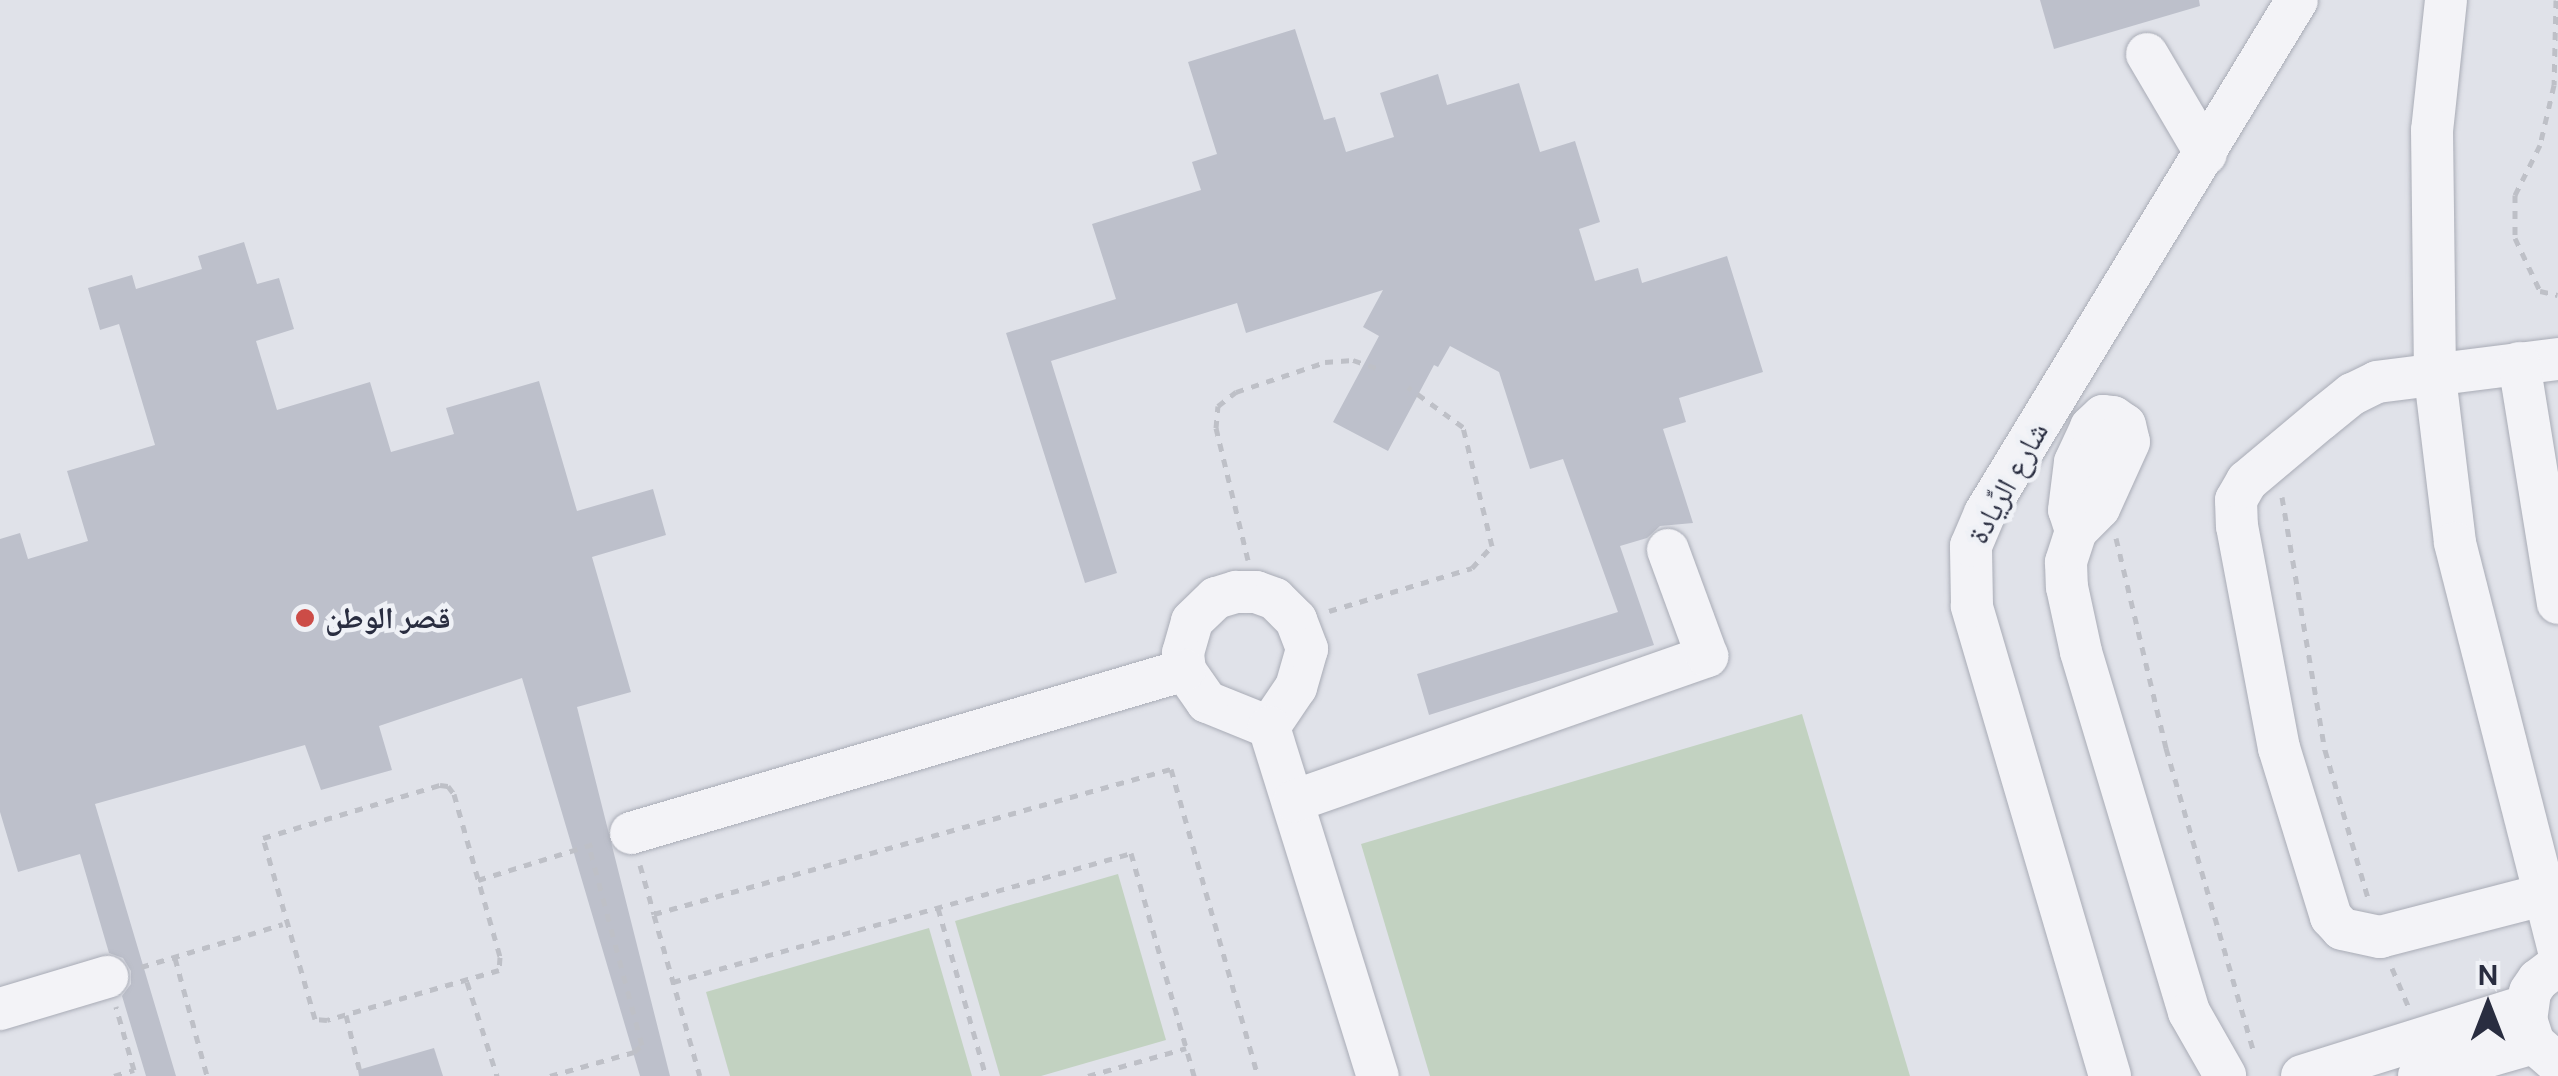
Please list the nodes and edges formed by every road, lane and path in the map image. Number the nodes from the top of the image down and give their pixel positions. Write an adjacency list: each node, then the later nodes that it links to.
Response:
1 (2297, 0): 5 (street, شارع الرِّيادة)
2 (2446, 0): 9 (street)
3 (2556, 0): 6 (path)
4 (2147, 54): 5 (street)
5 (2206, 154): 53 (street, شارع الرِّيادة)
6 (2558, 295)
7 (2539, 361): 9 (street); 15 (street)
8 (1378, 369): 14 (path)
9 (2435, 377): 11 (street); 23 (street)
10 (1408, 387): 16 (path)
11 (2275, 460): 27 (path); 27 (street)
12 (2094, 527): 35 (street); 40 (path)
13 (1668, 550): 19 (street)
14 (1256, 592): 16 (street); 17 (street)
15 (2558, 603)
16 (1296, 620): 18 (street)
17 (1186, 670): 18 (street); 20 (street)
18 (1269, 727): 19 (street)
19 (1294, 801): 52 (street)
20 (631, 833): 21 (path); 25 (path)
21 (588, 846): 22 (path); 46 (path)
22 (478, 880): 26 (path); 32 (path)
23 (2551, 893): 27 (street); 28 (street)
24 (938, 908): 33 (path); 38 (path); 48 (path)
25 (654, 914): 33 (path); 51 (path)
26 (284, 924): 29 (path); 36 (path)
27 (2380, 937): 39 (path)
28 (2558, 948)
29 (174, 957): 31 (path); 43 (path)
30 (2558, 965): 37 (street)
31 (107, 977): 34 (street); 41 (path)
32 (467, 982): 36 (path); 45 (path)
33 (673, 982): 47 (path)
34 (0, 1009)
35 (2189, 1012): 40 (street); 54 (street)
36 (346, 1015): 44 (path)
37 (2540, 1038): 39 (street)
38 (1186, 1048): 49 (path); 50 (path)
39 (2421, 1059): 56 (street)
40 (2236, 1070): 55 (street)
41 (134, 1073): 42 (path)
42 (114, 1076)
43 (207, 1076)
44 (361, 1076)
45 (496, 1076)
46 (550, 1076)
47 (700, 1076)
48 (986, 1076)
49 (1088, 1076)
50 (1194, 1076)
51 (1258, 1076)
52 (1378, 1076)
53 (2110, 1076)
54 (2190, 1076)
55 (2208, 1076)
56 (2302, 1076)

